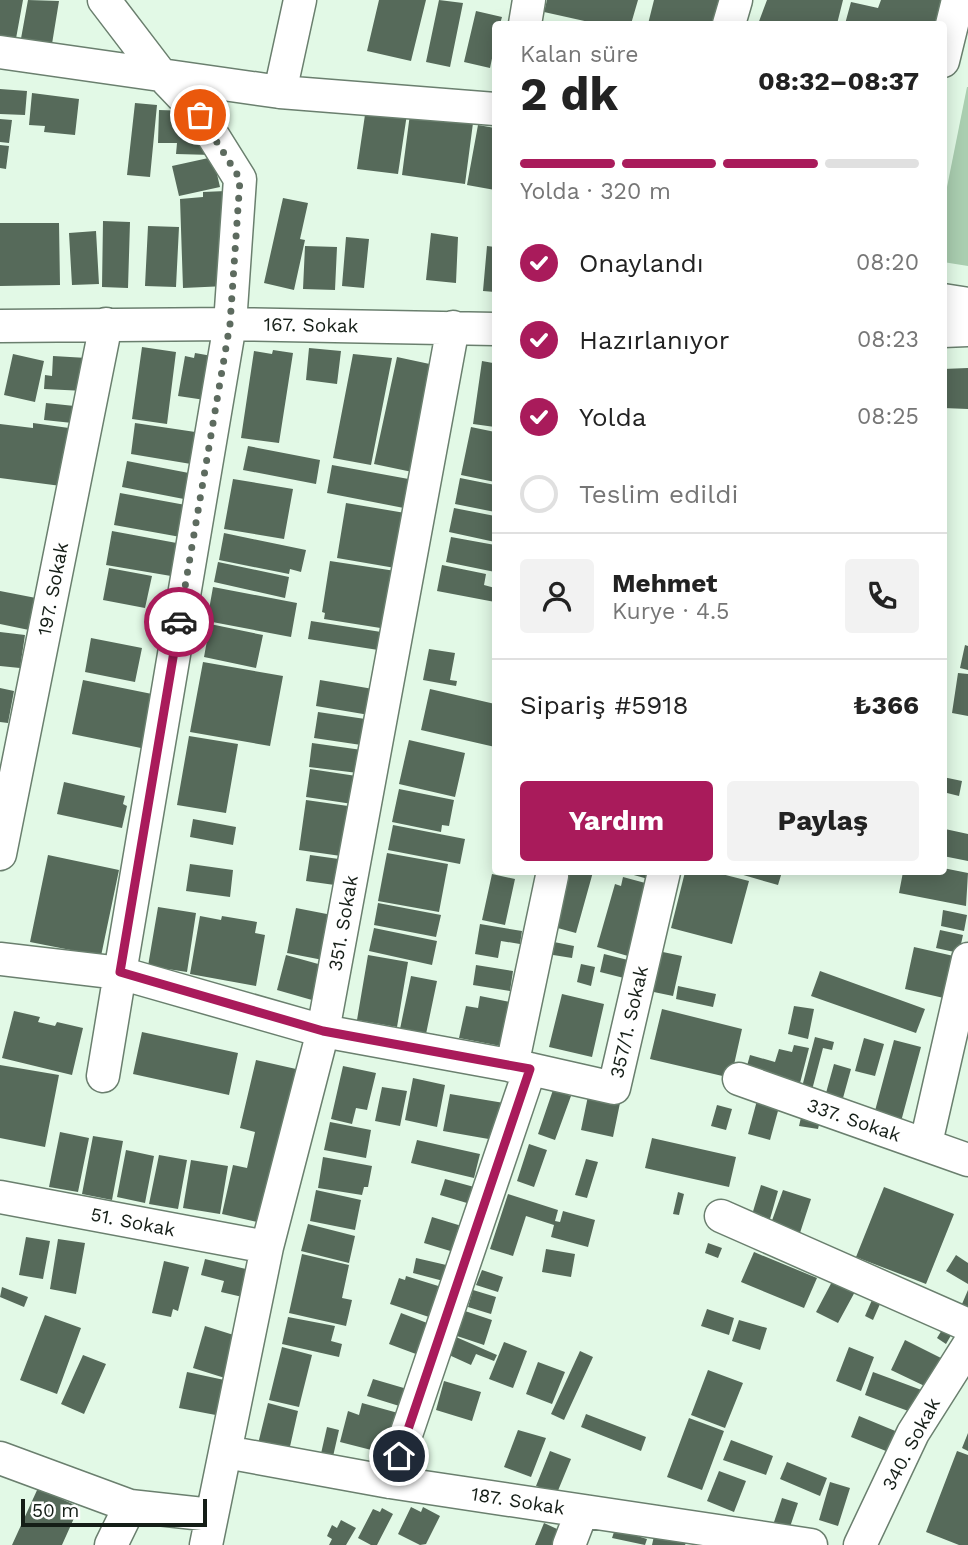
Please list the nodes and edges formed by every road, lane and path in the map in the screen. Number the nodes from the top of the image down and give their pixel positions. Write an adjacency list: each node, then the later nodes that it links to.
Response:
1 (104, 0): 10 (street)
2 (300, 0): 11 (street)
3 (529, 0): 6 (street)
4 (736, 0): 7 (street)
5 (958, 0): 8 (street)
6 (525, 21)
7 (730, 21)
8 (947, 45)
9 (0, 52): 10 (street)
10 (159, 72): 11 (street); 16 (street)
11 (280, 92): 12 (street)
12 (492, 109)
13 (947, 301): 14 (street)
14 (968, 304)
15 (106, 324): 16 (street, 167. Sokak); 17 (street, 167. Sokak); 22 (street, 197. Sokak)
16 (230, 324): 18 (street, 167. Sokak); 27 (street)
17 (0, 326)
18 (453, 327): 19 (street, 167. Sokak); 28 (street, 351. Sokak)
19 (492, 329)
20 (968, 330): 21 (street)
21 (947, 331)
22 (0, 854)
23 (663, 875): 29 (street, 357/1. Sokak)
24 (552, 876): 29 (street)
25 (0, 958): 27 (street, 357/1. Sokak)
26 (968, 959): 32 (street)
27 (120, 972): 28 (street, 357/1. Sokak); 30 (street)
28 (323, 1031): 29 (street, 357/1. Sokak); 36 (street, 351. Sokak)
29 (521, 1067): 41 (street)
30 (103, 1076)
31 (739, 1079): 32 (street, 337. Sokak)
32 (926, 1143): 33 (street, 337. Sokak)
33 (968, 1160)
34 (0, 1197): 36 (street, 51. Sokak)
35 (722, 1216): 37 (street)
36 (267, 1247): 39 (street, 351. Sokak)
37 (968, 1325)
38 (968, 1346): 48 (street, 340. Sokak)
39 (226, 1452): 41 (street, 187. Sokak); 44 (street, 351. Sokak)
40 (0, 1458): 42 (street, 351. Sokak)
41 (390, 1482): 43 (street, 187. Sokak)
42 (130, 1506): 44 (street, 351. Sokak); 45 (street)
43 (582, 1511): 46 (street); 47 (street, 187. Sokak)
44 (209, 1530)
45 (111, 1545)
46 (569, 1545)
47 (811, 1545)
48 (860, 1545)

